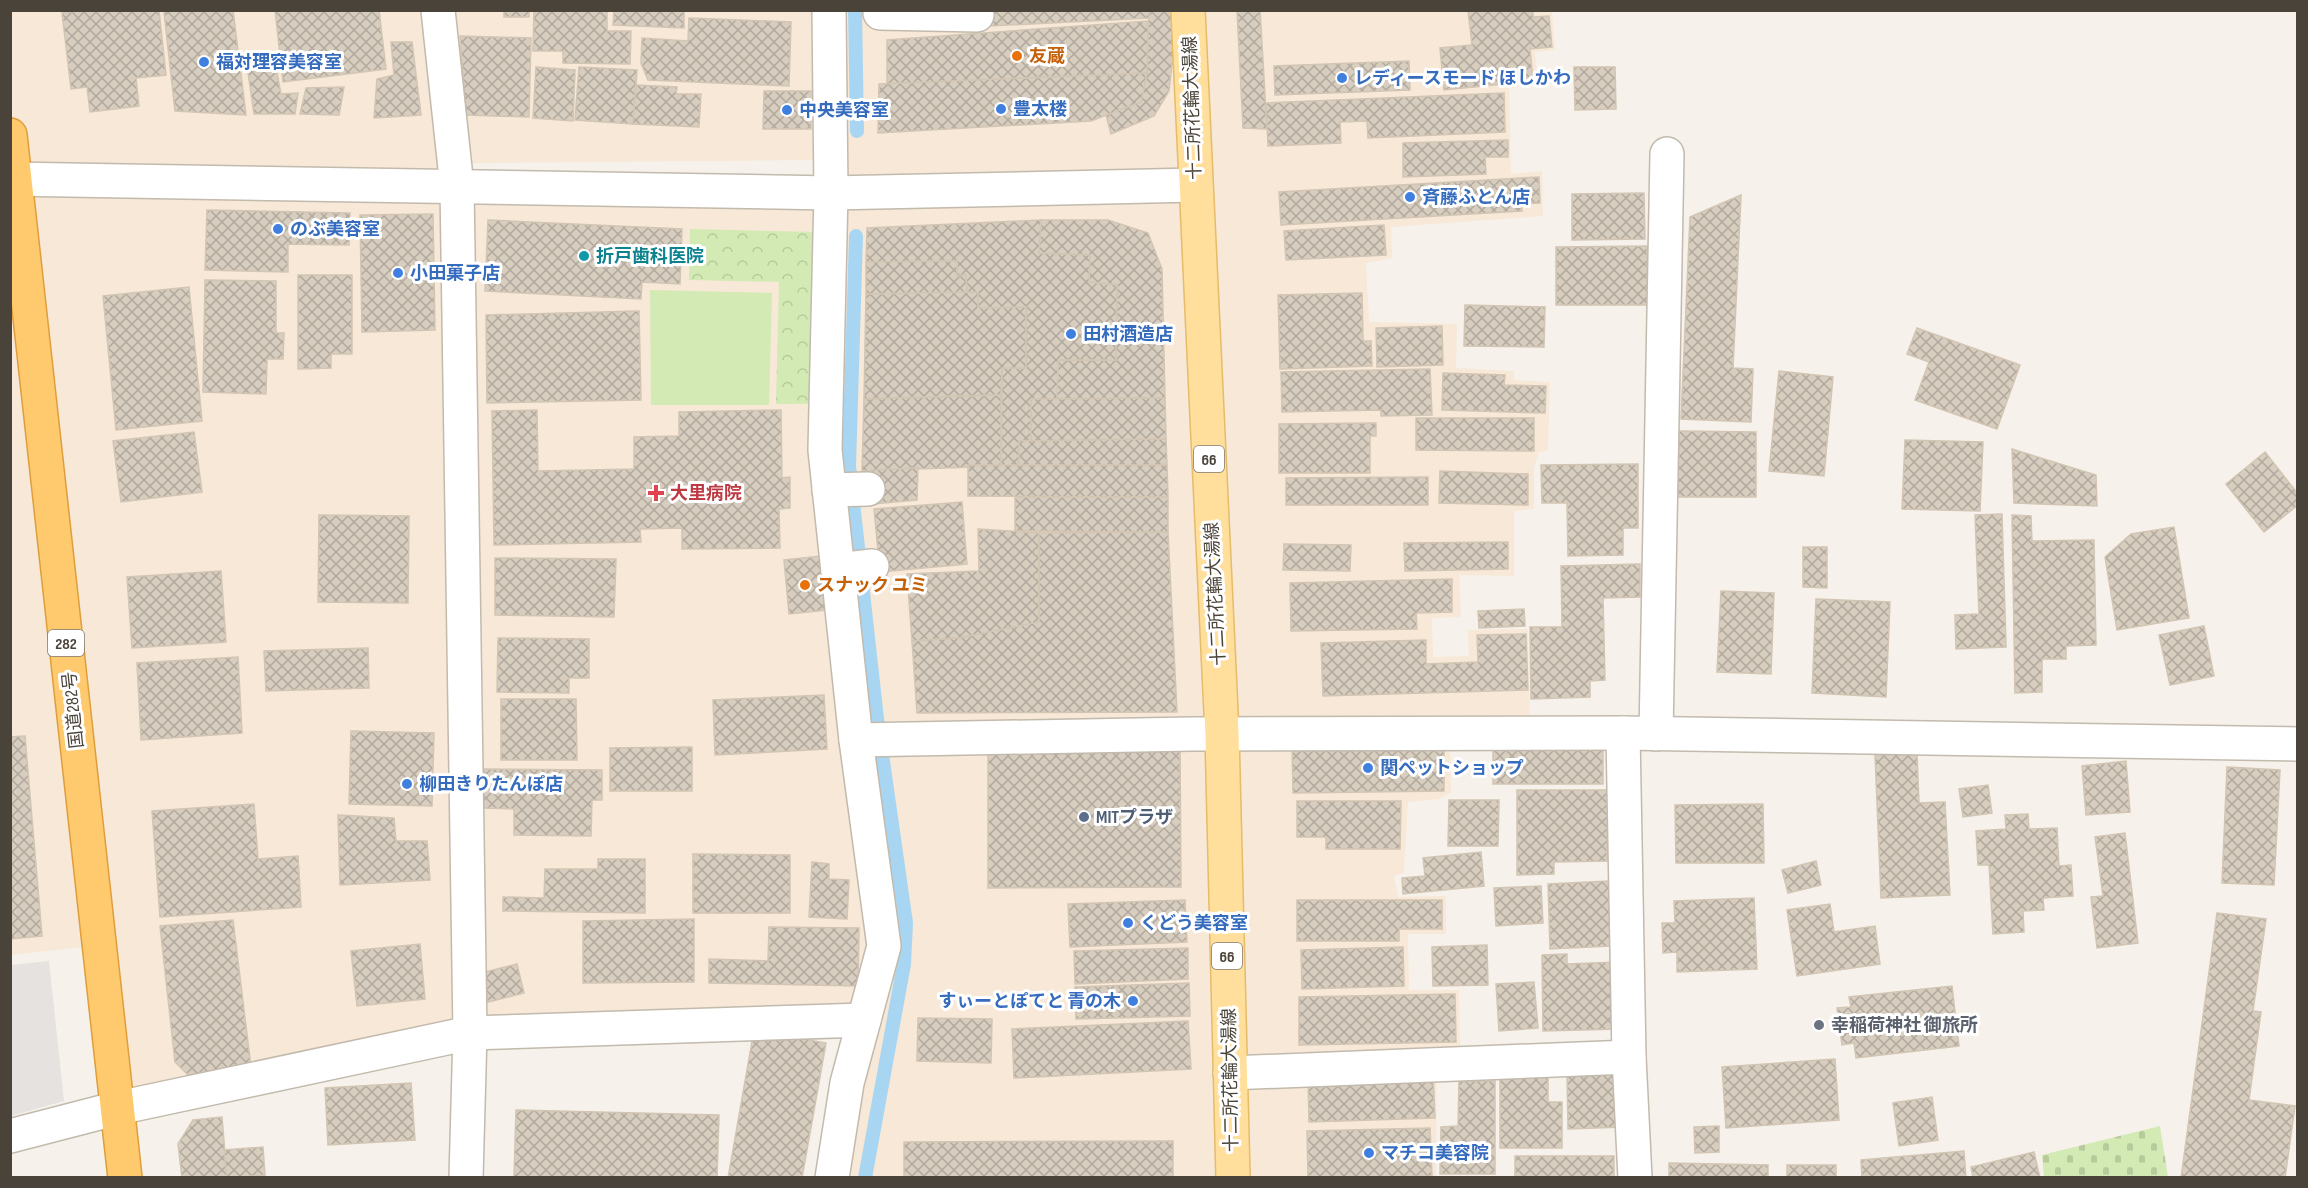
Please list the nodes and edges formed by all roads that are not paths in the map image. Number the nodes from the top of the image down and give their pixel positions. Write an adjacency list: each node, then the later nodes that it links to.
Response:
1 (438, 10): 10 (street)
2 (829, 10): 11 (street)
3 (880, 10): 5 (street)
4 (1188, 10): 9 (main road, 十二所花輪大湯線 / 66)
5 (977, 15)
6 (10, 135): 8 (highway, 国道282号 / 282)
7 (1667, 154): 18 (street)
8 (12, 179): 10 (street); 25 (highway, 国道282号 / 282)
9 (1195, 184): 11 (street); 17 (main road, 十二所花輪大湯線 / 66)
10 (457, 187): 11 (street); 22 (street)
11 (831, 193): 13 (street)
12 (868, 489): 13 (street)
13 (829, 490): 15 (street)
14 (872, 566): 15 (street)
15 (838, 570): 19 (street)
16 (1623, 733): 17 (street); 18 (street); 23 (street)
17 (1222, 734): 19 (street); 24 (main road, 十二所花輪大湯線 / 66)
18 (1656, 734): 20 (street)
19 (858, 740): 21 (street)
20 (2298, 744)
21 (864, 1020): 22 (street); 29 (street)
22 (470, 1033): 25 (street); 28 (street)
23 (1629, 1057): 24 (street); 31 (street)
24 (1230, 1073): 30 (main road, 十二所花輪大湯線 / 66)
25 (118, 1108): 26 (street); 27 (highway, 国道282号 / 282)
26 (10, 1136)
27 (124, 1178)
28 (466, 1178)
29 (832, 1178)
30 (1233, 1178)
31 (1635, 1178)

